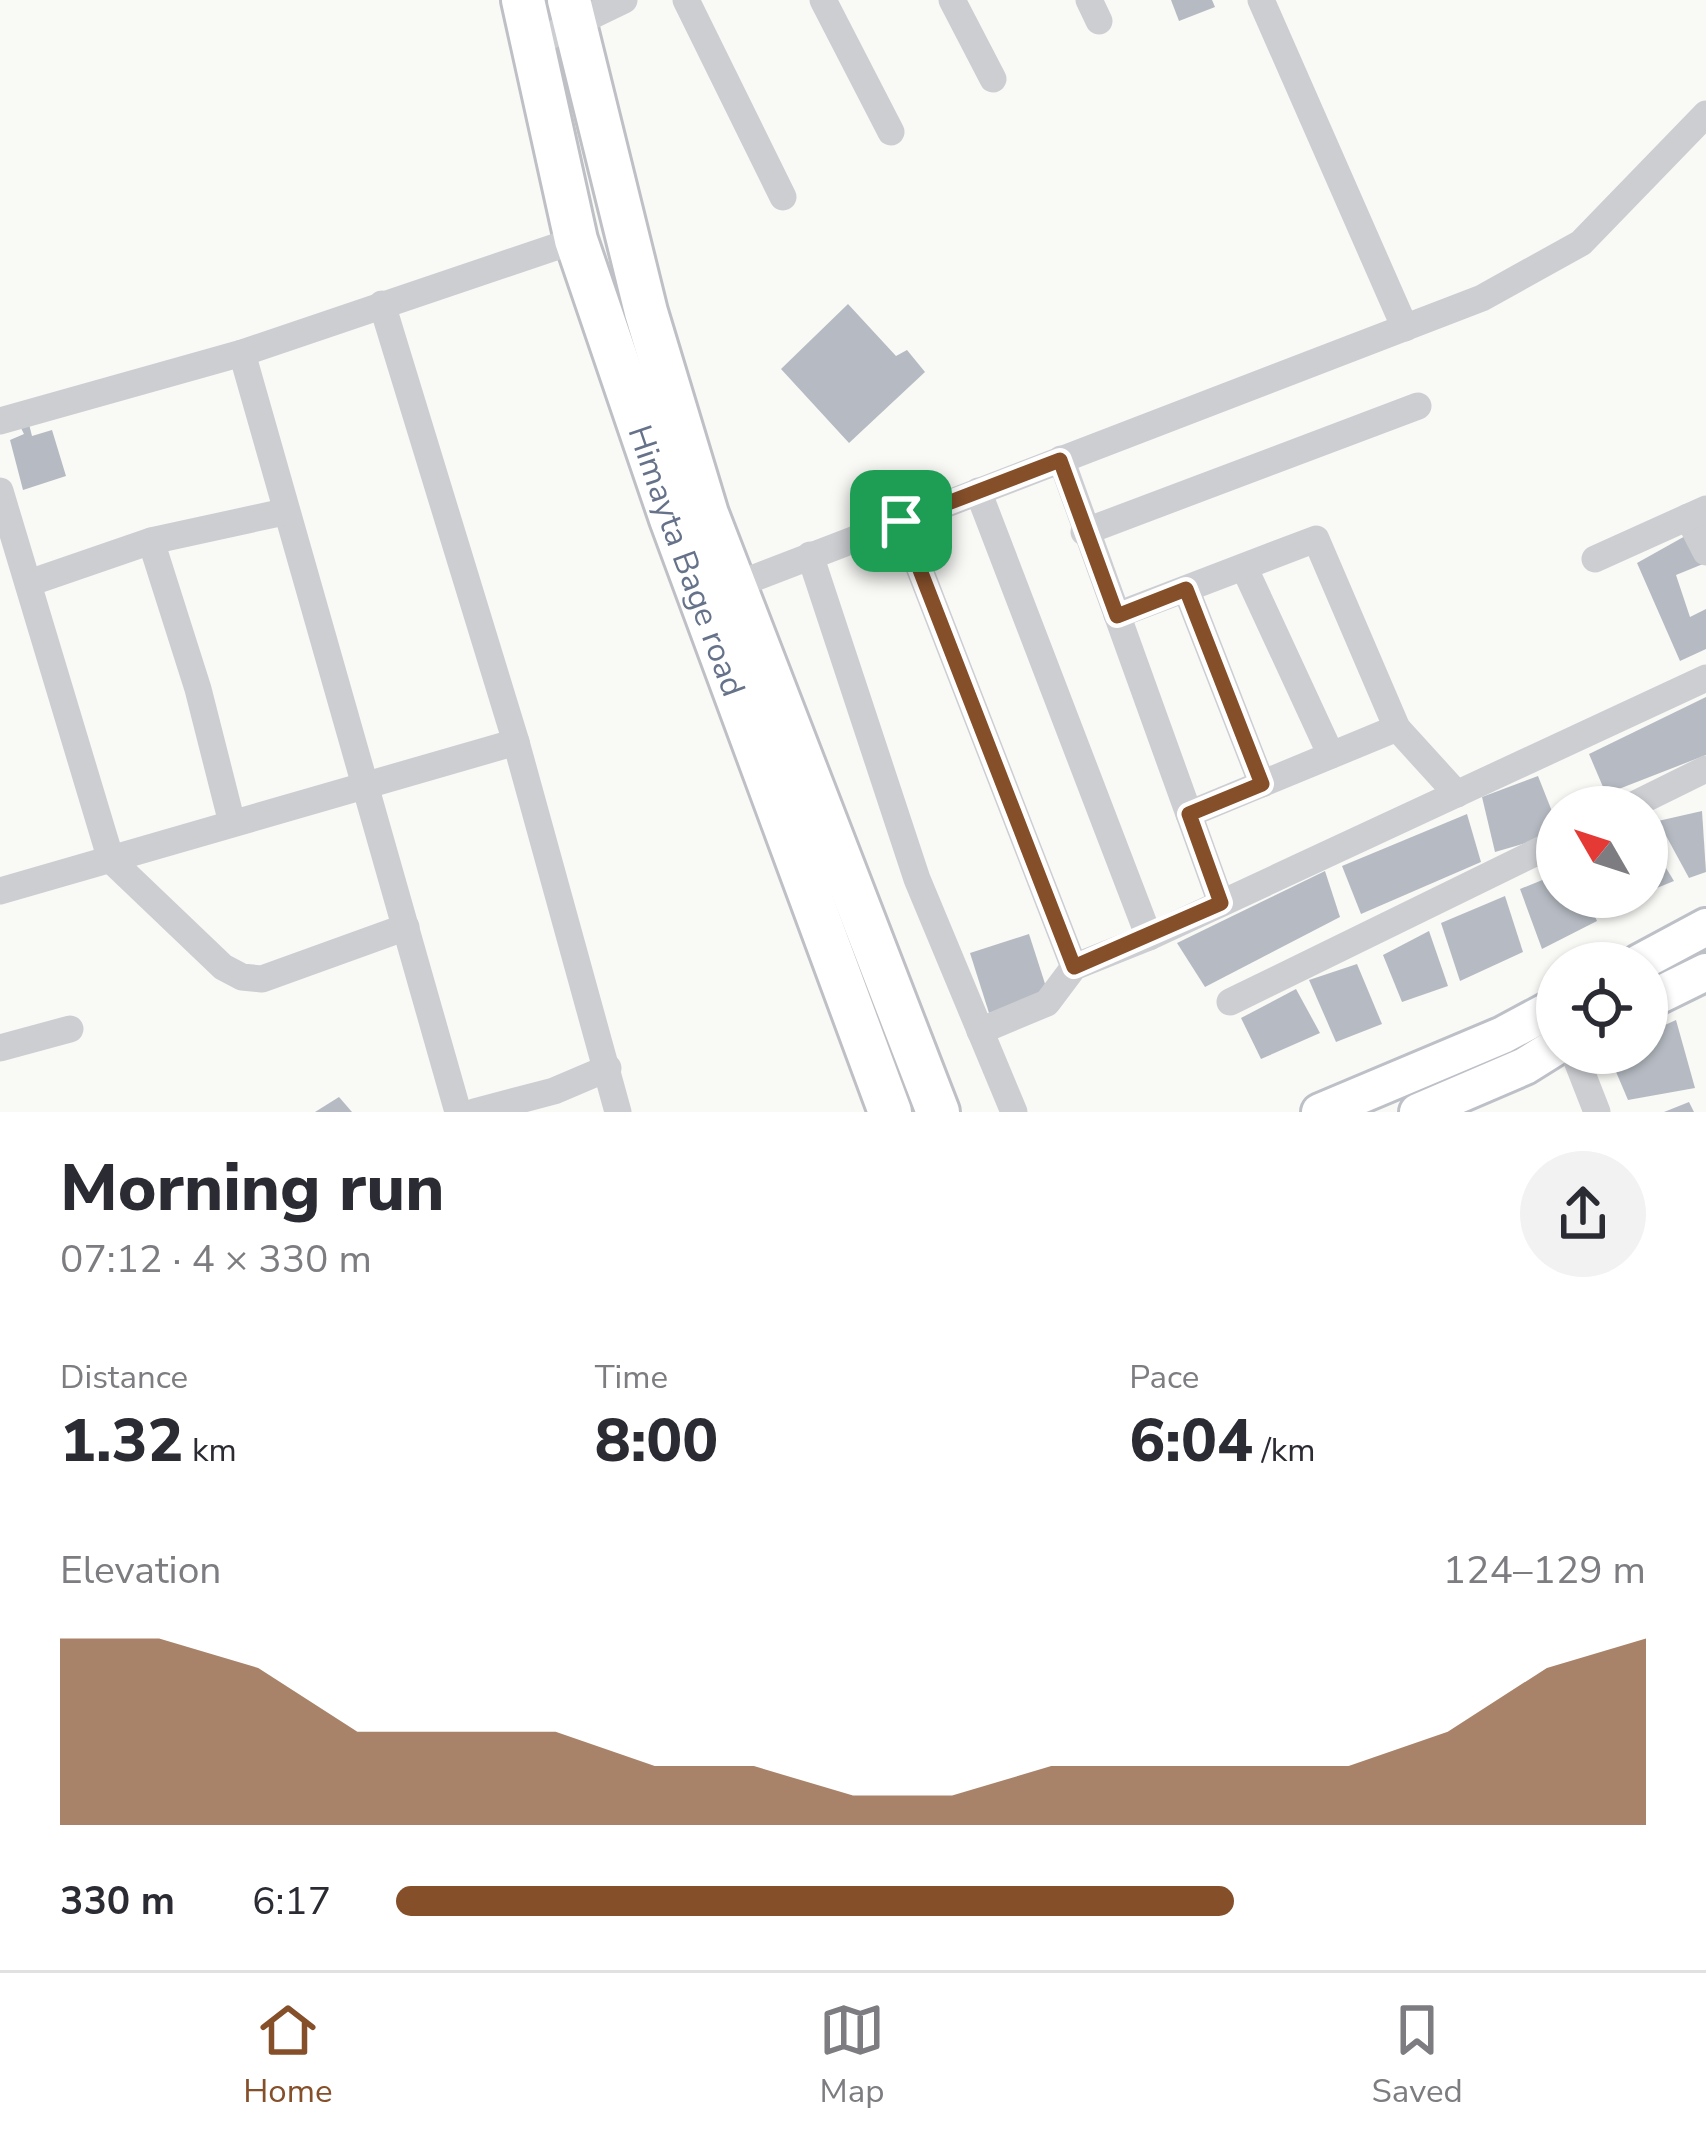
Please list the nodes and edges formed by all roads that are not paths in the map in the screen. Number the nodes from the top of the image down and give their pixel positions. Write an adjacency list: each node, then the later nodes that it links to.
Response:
1 (523, 0): 8 (main road, Himayta Bage road)
2 (624, 0): 7 (street)
3 (686, 0): 12 (street)
4 (823, 0): 11 (street)
5 (952, 0): 9 (street)
6 (1260, 0): 15 (street)
7 (572, 12): 8 (street); 33 (main road)
8 (533, 44): 13 (main road, Himayta Bage road)
9 (993, 80)
10 (1706, 114): 15 (street)
11 (891, 132)
12 (783, 197)
13 (576, 240): 14 (street); 33 (main road, Himayta Bage road)
14 (382, 304): 16 (street); 37 (street)
15 (1405, 328): 19 (street)
16 (242, 353): 18 (street); 22 (street)
17 (1418, 406): 25 (street)
18 (0, 421)
19 (1060, 460): 21 (street); 25 (street)
20 (0, 490): 31 (street)
21 (977, 491): 24 (street); 52 (street)
22 (284, 512): 26 (street); 40 (street)
23 (1697, 513): 27 (street); 29 (street)
24 (901, 521): 28 (street); 54 (street)
25 (1084, 532): 34 (street)
26 (152, 541): 31 (street); 45 (street)
27 (1706, 552)
28 (810, 555): 33 (street); 60 (street)
29 (1595, 559)
30 (1244, 567): 32 (street); 36 (street); 38 (street)
31 (29, 583): 47 (street)
32 (1186, 589): 34 (street); 41 (street)
33 (718, 592): 69 (main road, Himayta Bage road); 70 (main road)
34 (1117, 616): 44 (street)
35 (1706, 678): 43 (street)
36 (1397, 728): 38 (street); 43 (street)
37 (516, 742): 40 (street); 63 (street)
38 (1330, 755): 41 (street)
39 (1706, 769): 42 (street)
40 (366, 784): 45 (street); 50 (street)
41 (1262, 784): 44 (street)
42 (1668, 788)
43 (1457, 794): 49 (street)
44 (1189, 814): 49 (street)
45 (232, 823): 47 (street)
46 (1536, 852): 57 (street)
47 (111, 860): 48 (street); 50 (street)
48 (0, 891)
49 (1221, 903): 52 (street)
50 (406, 927): 66 (street)
51 (1706, 927): 53 (street)
52 (1149, 937): 54 (street)
53 (1668, 947)
54 (1074, 967): 60 (street)
55 (1706, 973): 56 (street)
56 (1668, 991)
57 (1230, 1002)
58 (1536, 1017): 65 (street)
59 (70, 1029): 61 (street)
60 (980, 1031): 71 (street)
61 (0, 1048)
62 (1536, 1059): 73 (street)
63 (608, 1068): 67 (street); 68 (street)
64 (1582, 1074): 74 (street)
65 (1405, 1095): 72 (street)
66 (458, 1112)
67 (474, 1112)
68 (618, 1112)
69 (890, 1112)
70 (938, 1112)
71 (1013, 1112)
72 (1320, 1112)
73 (1418, 1112)
74 (1597, 1112)

